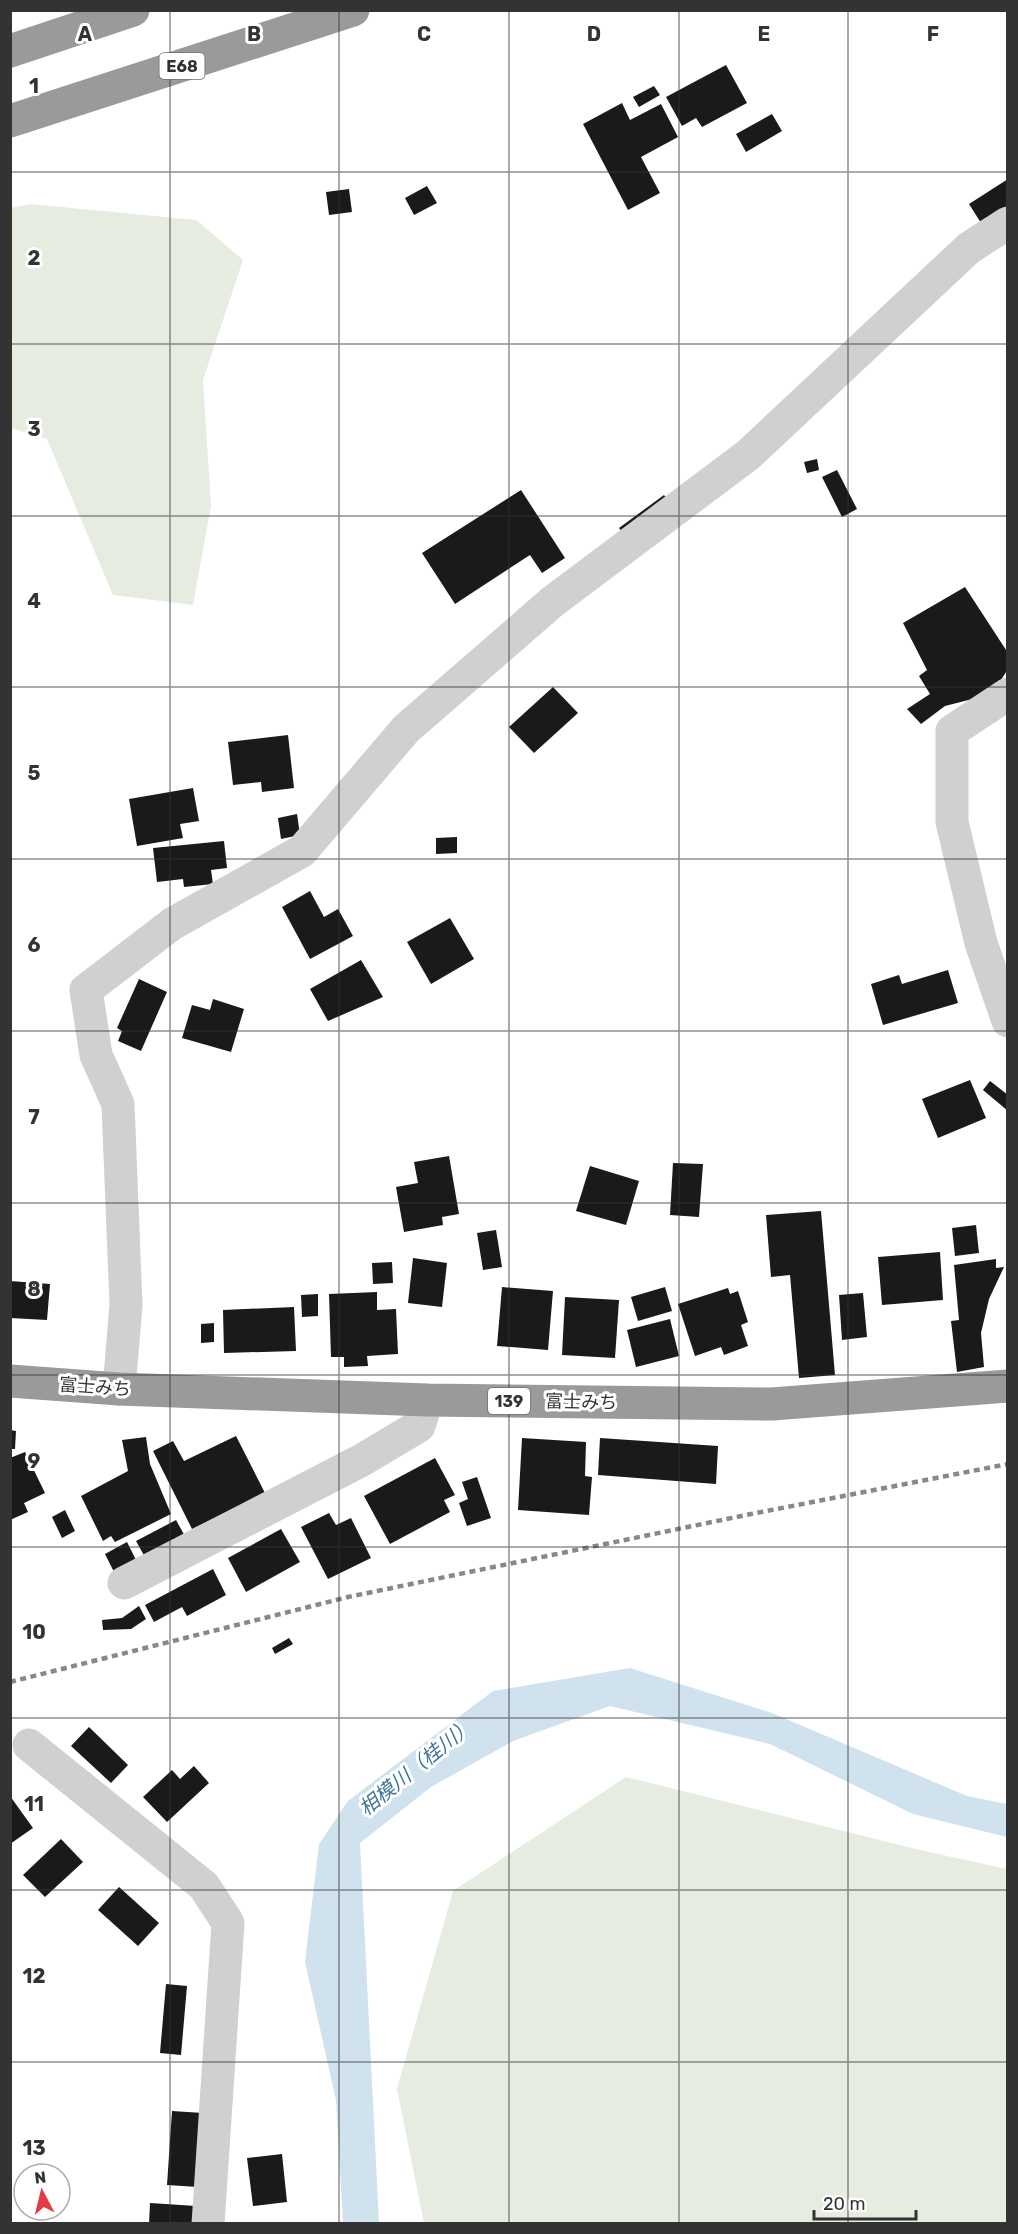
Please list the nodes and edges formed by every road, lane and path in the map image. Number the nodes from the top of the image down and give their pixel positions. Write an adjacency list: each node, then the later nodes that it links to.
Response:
1 (133, 10): 3 (highway)
2 (353, 10): 4 (highway, E68)
3 (10, 51)
4 (10, 121)
5 (1008, 223): 10 (street)
6 (1008, 693): 7 (street)
7 (1008, 1022)
8 (10, 1382): 10 (highway, 富士みち / 139)
9 (1008, 1386): 11 (highway, 富士みち / 139)
10 (119, 1389): 11 (highway, 富士みち / 139)
11 (426, 1400): 12 (street)
12 (124, 1583)
13 (29, 1745): 14 (street)
14 (208, 2223)

